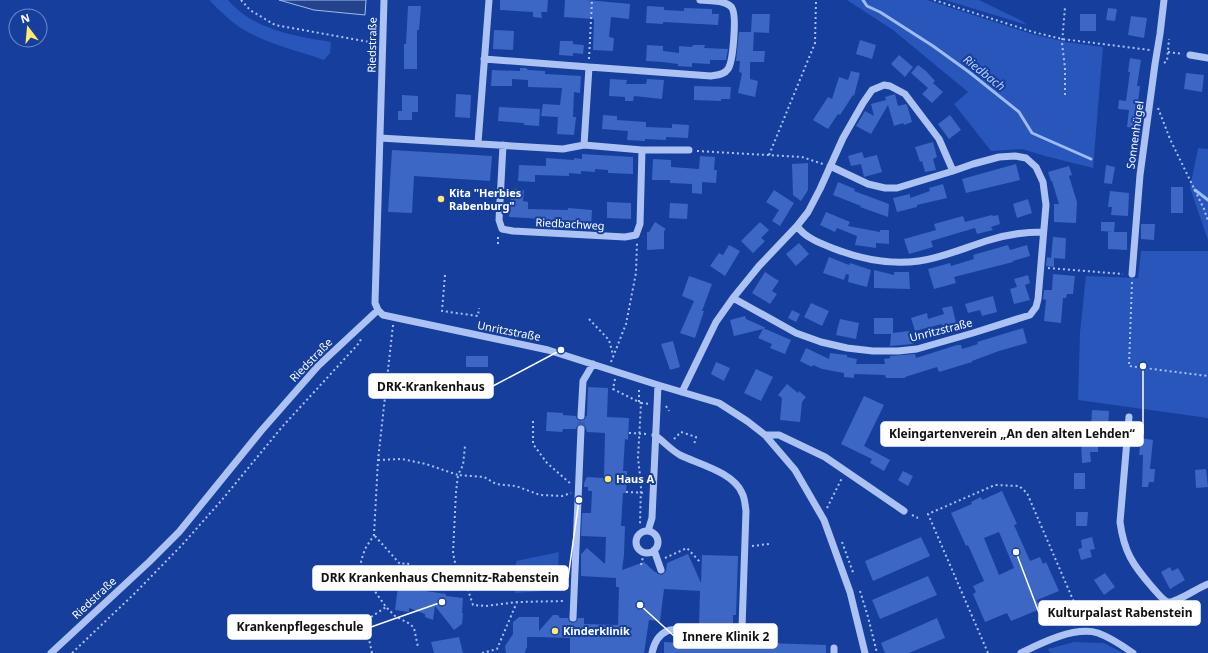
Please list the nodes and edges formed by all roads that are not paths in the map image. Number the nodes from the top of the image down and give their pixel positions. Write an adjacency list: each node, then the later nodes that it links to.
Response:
1 (384, 0): 9 (street, Riedstraße)
2 (489, 0): 7 (street)
3 (700, 0): 8 (street)
4 (1164, 0): 19 (street, Sonnenhügel)
5 (1190, 55): 6 (street)
6 (1208, 58)
7 (484, 59): 8 (street); 10 (street)
8 (589, 67): 12 (street)
9 (380, 138): 10 (street); 21 (street, Riedstraße)
10 (478, 143): 11 (street)
11 (503, 145): 12 (street); 13 (street, Riedbachweg)
12 (584, 145): 13 (street)
13 (642, 150): 14 (street)
14 (690, 150)
15 (830, 166): 16 (street, Unritzstraße); 16 (street); 17 (street)
16 (953, 171): 18 (street, Unritzstraße)
17 (796, 226): 18 (street); 20 (street)
18 (1043, 232): 20 (street, Unritzstraße)
19 (1132, 274)
20 (732, 298): 24 (street)
21 (378, 310): 22 (street, Unritzstraße); 36 (street, Riedstraße)
22 (593, 364): 23 (street, Unritzstraße); 25 (street)
23 (658, 385): 24 (street, Unritzstraße); 28 (street)
24 (682, 392): 29 (street, Unritzstraße)
25 (581, 416)
26 (1129, 417): 34 (street)
27 (580, 429): 35 (street)
28 (655, 435): 31 (street); 37 (street)
29 (765, 435): 30 (street); 38 (street, Unritzstraße)
30 (904, 511)
31 (648, 531): 32 (street); 32 (street)
32 (654, 550): 33 (street)
33 (661, 570)
34 (1208, 584)
35 (572, 618)
36 (51, 653)
37 (652, 653)
38 (865, 653)
39 (1021, 653): 40 (street)
40 (1133, 653)

